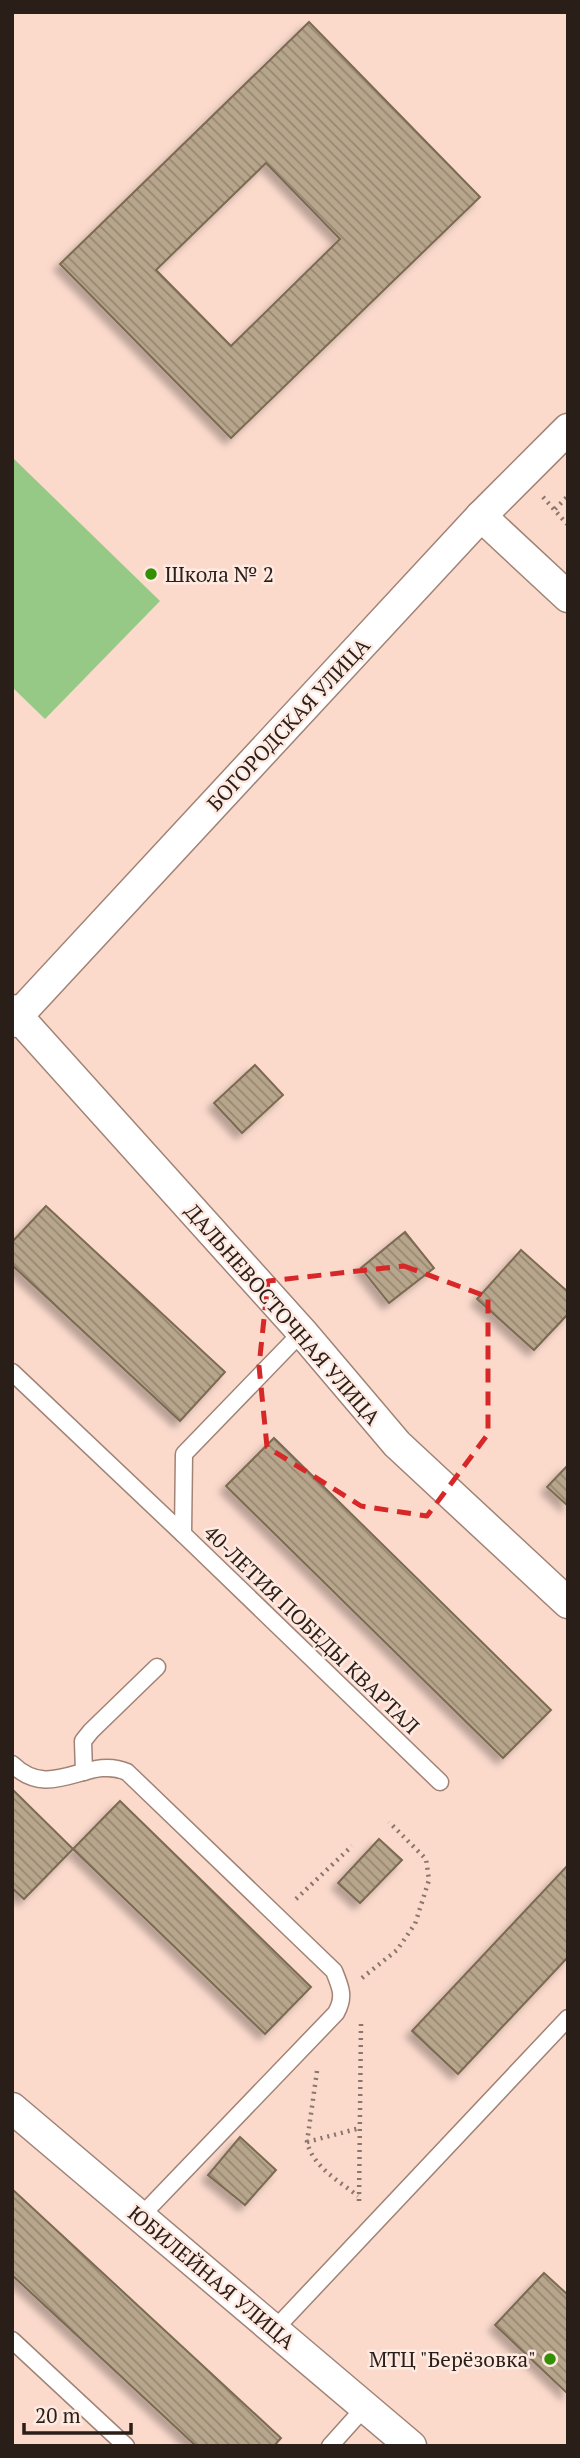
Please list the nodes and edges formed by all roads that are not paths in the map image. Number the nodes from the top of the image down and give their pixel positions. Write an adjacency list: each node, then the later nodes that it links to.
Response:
1 (568, 429): 2 (street, БОГОРОДСКАЯ УЛИЦА)
2 (481, 516): 3 (street); 4 (street, БОГОРОДСКАЯ УЛИЦА)
3 (568, 597)
4 (14, 1016): 5 (street, ДАЛЬНЕВОСТОЧНАЯ УЛИЦА)
5 (302, 1332): 7 (lane, 40-ЛЕТИЯ ПОБЕДЫ КВАРТАЛ); 8 (street, ДАЛЬНЕВОСТОЧНАЯ УЛИЦА)
6 (12, 1372): 7 (lane)
7 (183, 1534): 12 (lane, 40-ЛЕТИЯ ПОБЕДЫ КВАРТАЛ)
8 (568, 1603)
9 (158, 1667): 11 (lane)
10 (12, 1765): 11 (lane)
11 (84, 1772): 15 (lane)
12 (440, 1782)
13 (568, 2018): 16 (lane)
14 (12, 2108): 15 (street, ЮБИЛЕЙНАЯ УЛИЦА)
15 (141, 2216): 16 (street, ЮБИЛЕЙНАЯ УЛИЦА)
16 (274, 2330): 18 (street, ЮБИЛЕЙНАЯ УЛИЦА)
17 (12, 2340): 19 (lane)
18 (365, 2407): 20 (lane); 21 (street, ЮБИЛЕЙНАЯ УЛИЦА)
19 (126, 2446)
20 (330, 2446)
21 (411, 2446)

